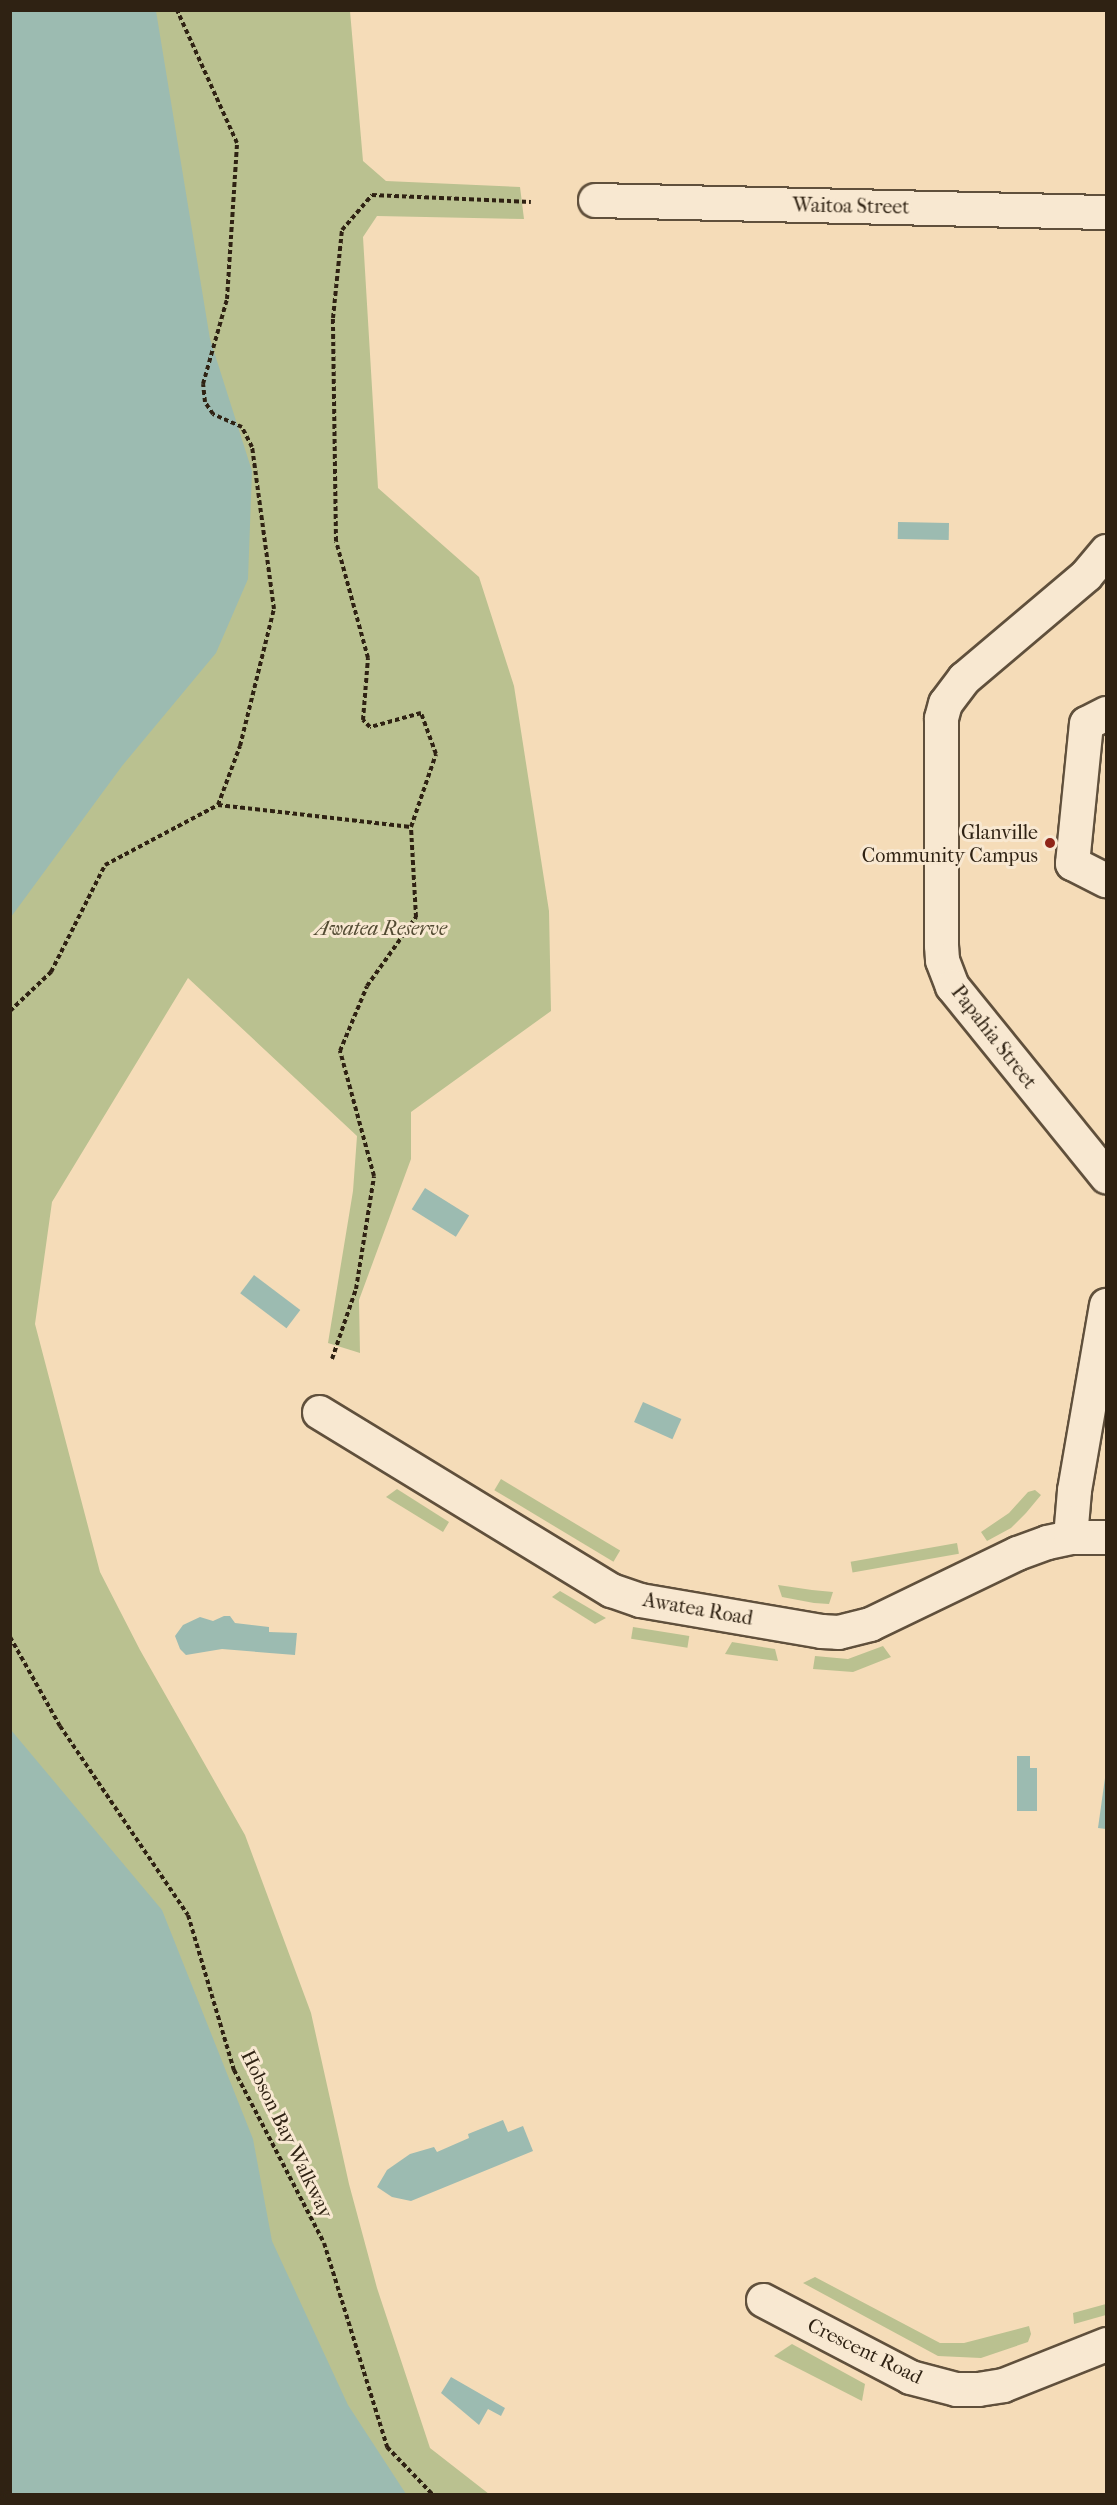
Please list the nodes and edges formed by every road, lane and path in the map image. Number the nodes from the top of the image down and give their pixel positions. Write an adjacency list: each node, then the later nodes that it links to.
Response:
1 (177, 10): 7 (path)
2 (595, 200): 4 (street, Waitoa Street)
3 (531, 202): 8 (path)
4 (1107, 212)
5 (1107, 550): 11 (street, Papahia Street)
6 (1107, 713): 9 (street)
7 (218, 805): 8 (path); 10 (path)
8 (411, 827): 13 (path)
9 (1107, 880)
10 (10, 1011)
11 (1107, 1176)
12 (1107, 1305): 15 (street)
13 (332, 1359)
14 (319, 1412): 15 (street, Awatea Road)
15 (1070, 1537): 16 (street, Awatea Road)
16 (1107, 1537)
17 (10, 1637): 20 (path, Hobson Bay Walkway)
18 (763, 2300): 19 (street, Crescent Road)
19 (1107, 2344)
20 (432, 2494)

